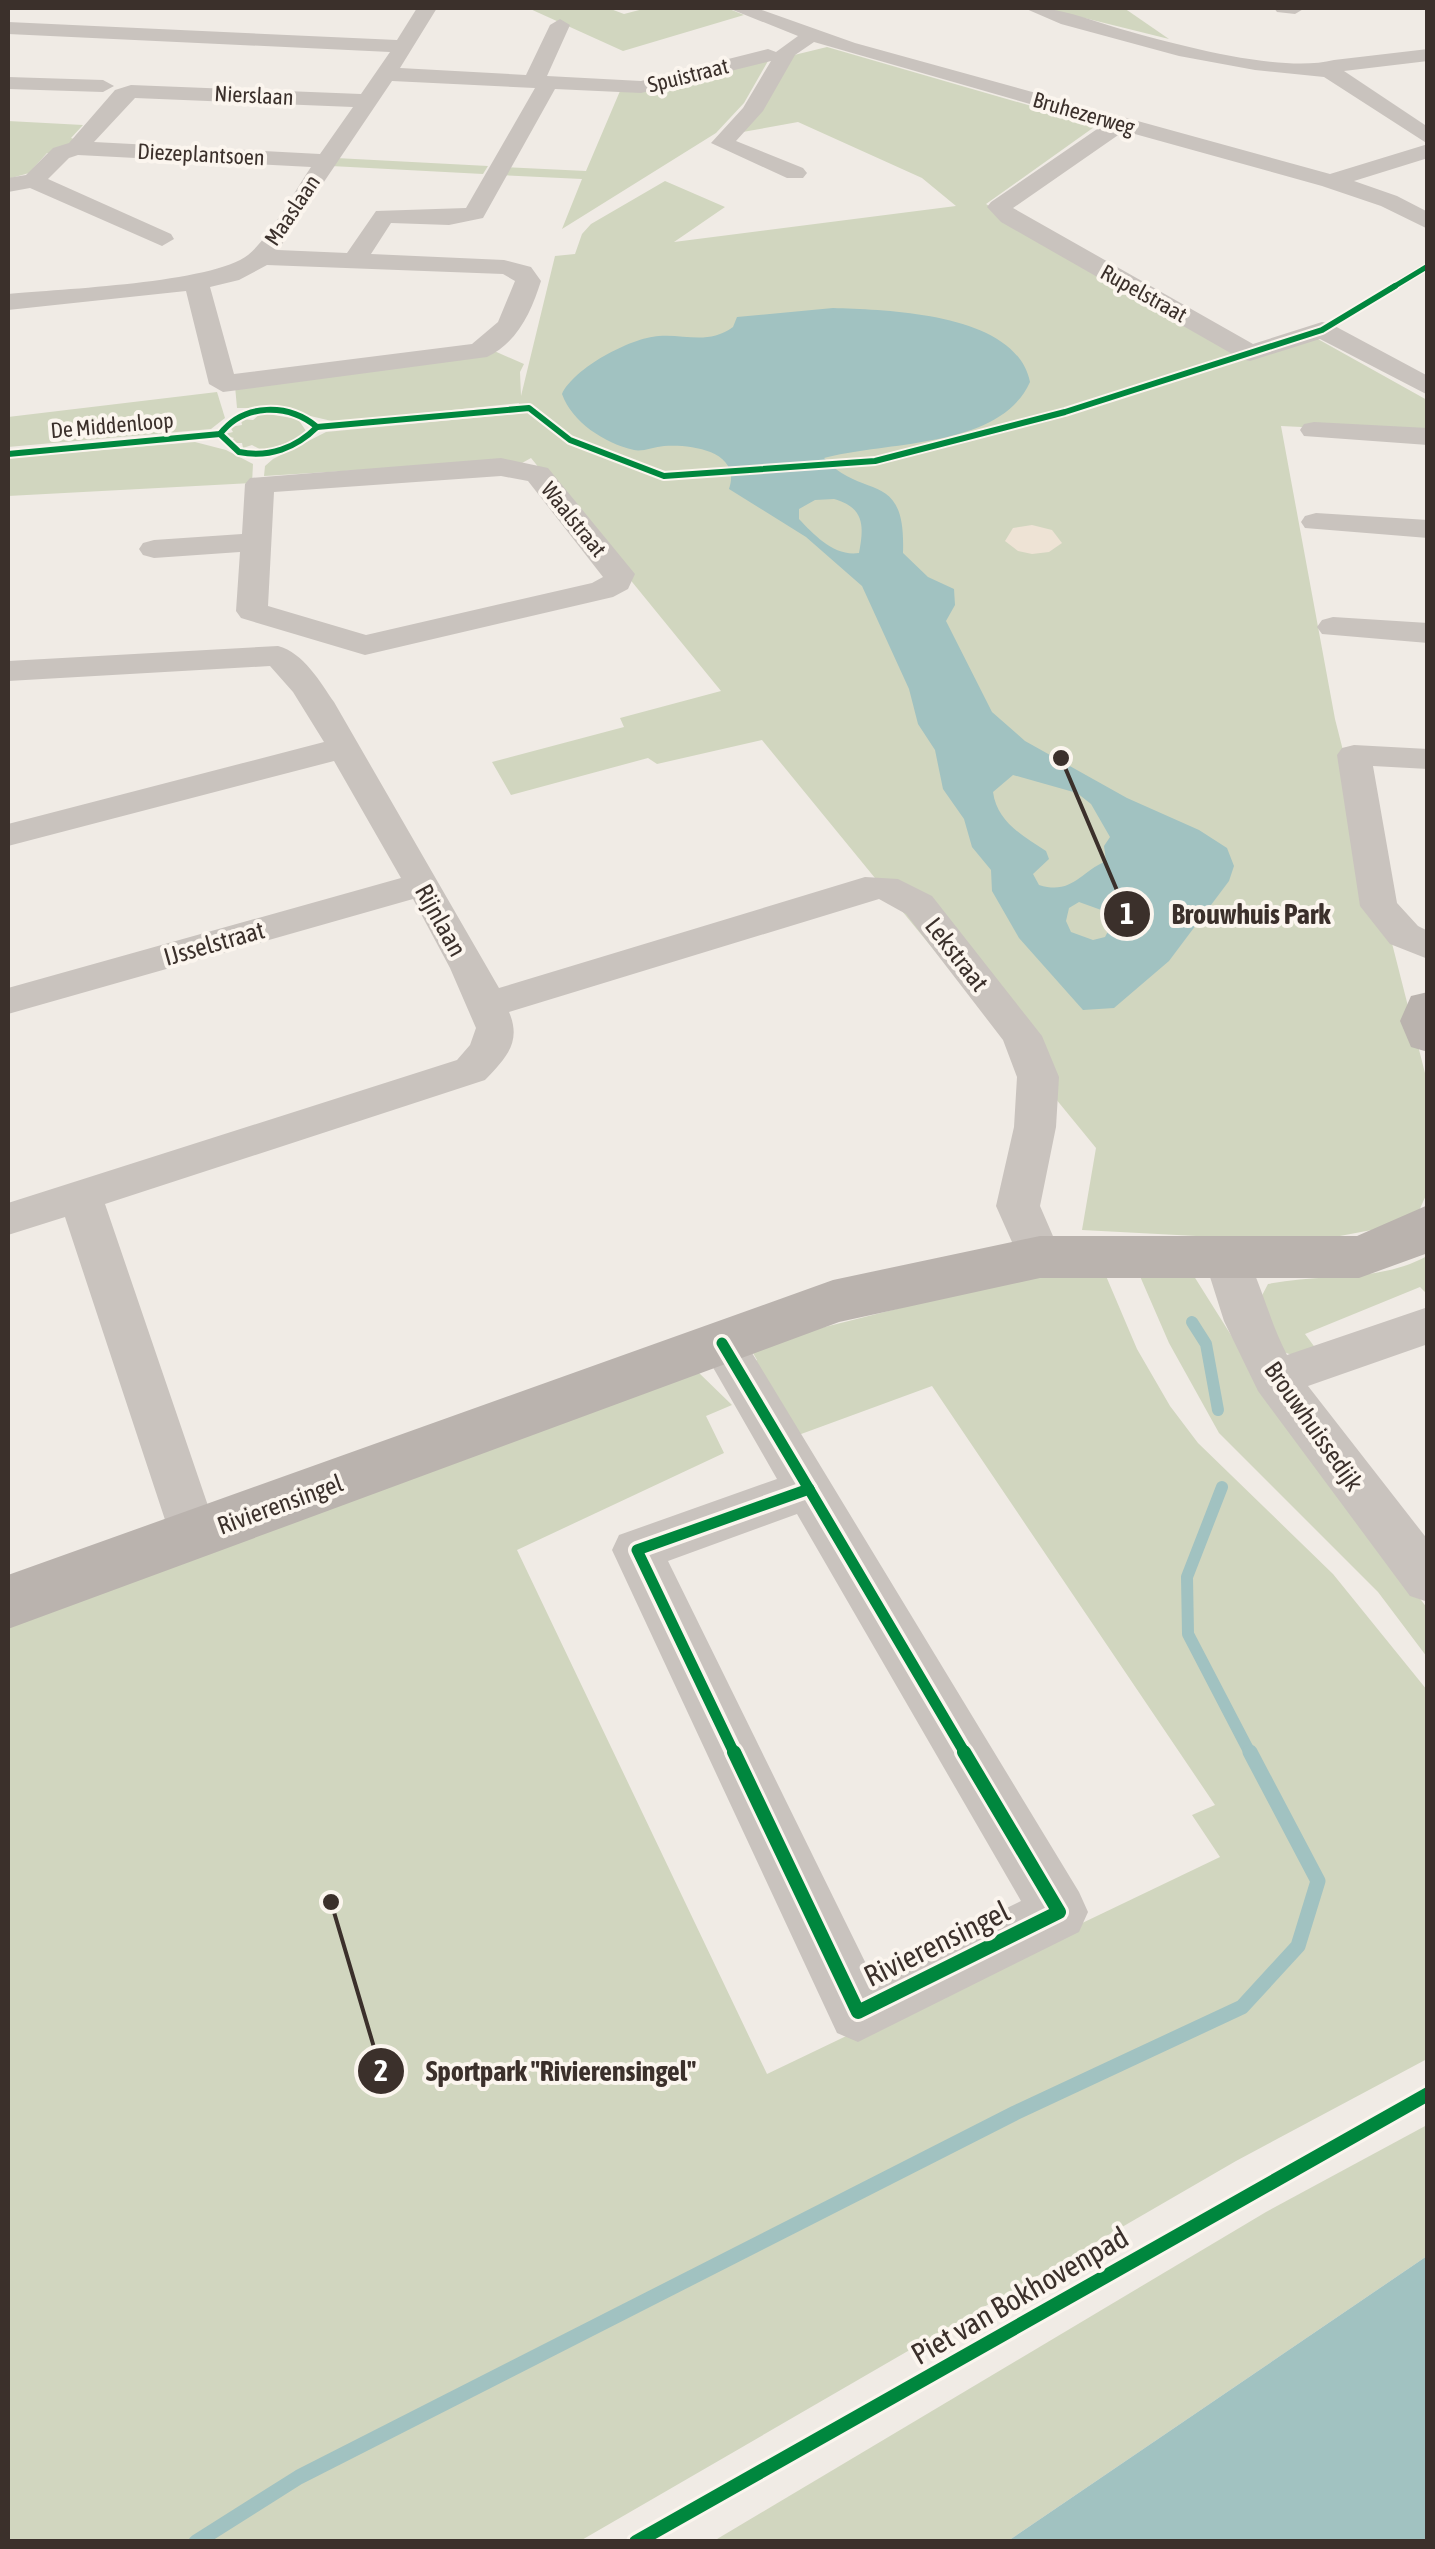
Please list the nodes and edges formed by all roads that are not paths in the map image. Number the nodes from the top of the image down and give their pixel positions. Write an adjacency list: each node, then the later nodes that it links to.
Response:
1 (107, 8): 10 (street)
2 (427, 8): 12 (street, Maaslaan)
3 (738, 8): 11 (street, Bruhezerweg)
4 (1034, 8): 13 (street)
5 (1284, 8): 6 (street)
6 (1295, 8)
7 (1146, 18): 13 (street)
8 (560, 25): 18 (street)
9 (8, 28): 10 (street)
10 (82, 31): 12 (street)
11 (814, 35): 22 (street, Bruhezerweg); 27 (street)
12 (402, 46): 17 (street, Maaslaan)
13 (1189, 49): 16 (street)
14 (1428, 55): 16 (street)
15 (768, 56): 18 (street, Spuistraat)
16 (1328, 71): 23 (street)
17 (386, 74): 18 (street, Spuistraat); 21 (street, Maaslaan)
18 (541, 82): 34 (street)
19 (8, 83): 20 (street)
20 (103, 86)
21 (366, 101): 24 (street, Nierslaan); 26 (street, Maaslaan)
22 (1120, 123): 29 (street, Bruhezerweg); 37 (street, Rupelstraat)
23 (1428, 137)
24 (77, 148): 26 (street, Diezeplantsoen); 28 (street)
25 (1428, 151): 29 (street)
26 (324, 161): 33 (street, Maaslaan)
27 (795, 173)
28 (33, 181): 30 (street); 32 (street)
29 (1330, 181): 31 (street, Bruhezerweg)
30 (8, 185)
31 (1428, 222)
32 (162, 240)
33 (260, 257): 34 (street); 35 (street, Maaslaan)
34 (354, 261): 35 (street)
35 (196, 282): 36 (street, Maaslaan)
36 (8, 302)
37 (1428, 387)
38 (1314, 430): 39 (street)
39 (1428, 438)
40 (1316, 522): 41 (street)
41 (1428, 529)
42 (257, 542): 43 (street); 45 (street, Waalstraat); 45 (street, Waalstraat)
43 (154, 549)
44 (1333, 628): 46 (street)
45 (312, 632): 47 (street)
46 (1428, 632)
47 (278, 656): 48 (street); 49 (street, Rijnlaan)
48 (8, 671)
49 (343, 748): 51 (street); 52 (street, Rijnlaan)
50 (1428, 759): 53 (street)
51 (8, 835)
52 (421, 884): 54 (street, IJsselstraat); 55 (street, Rijnlaan)
53 (1428, 947)
54 (8, 1001)
55 (488, 1005): 58 (street, Rijnlaan); 61 (street, Lekstraat)
56 (1428, 1008): 57 (street)
57 (1428, 1034)
58 (80, 1195): 59 (street, Rijnlaan); 67 (street)
59 (8, 1218)
60 (1428, 1225): 62 (street, Rivierensingel)
61 (1040, 1257): 62 (street, Rivierensingel); 64 (street, Rivierensingel)
62 (1226, 1258): 65 (street, Brouwhuissedijk)
63 (1428, 1325): 65 (street)
64 (722, 1343): 66 (street, Rivierensingel); 67 (street, Rivierensingel)
65 (1275, 1378): 68 (street, Brouwhuissedijk)
66 (809, 1489): 66 (street, Rivierensingel)
67 (193, 1535): 69 (street, Rivierensingel)
68 (1428, 1580)
69 (8, 1602)

